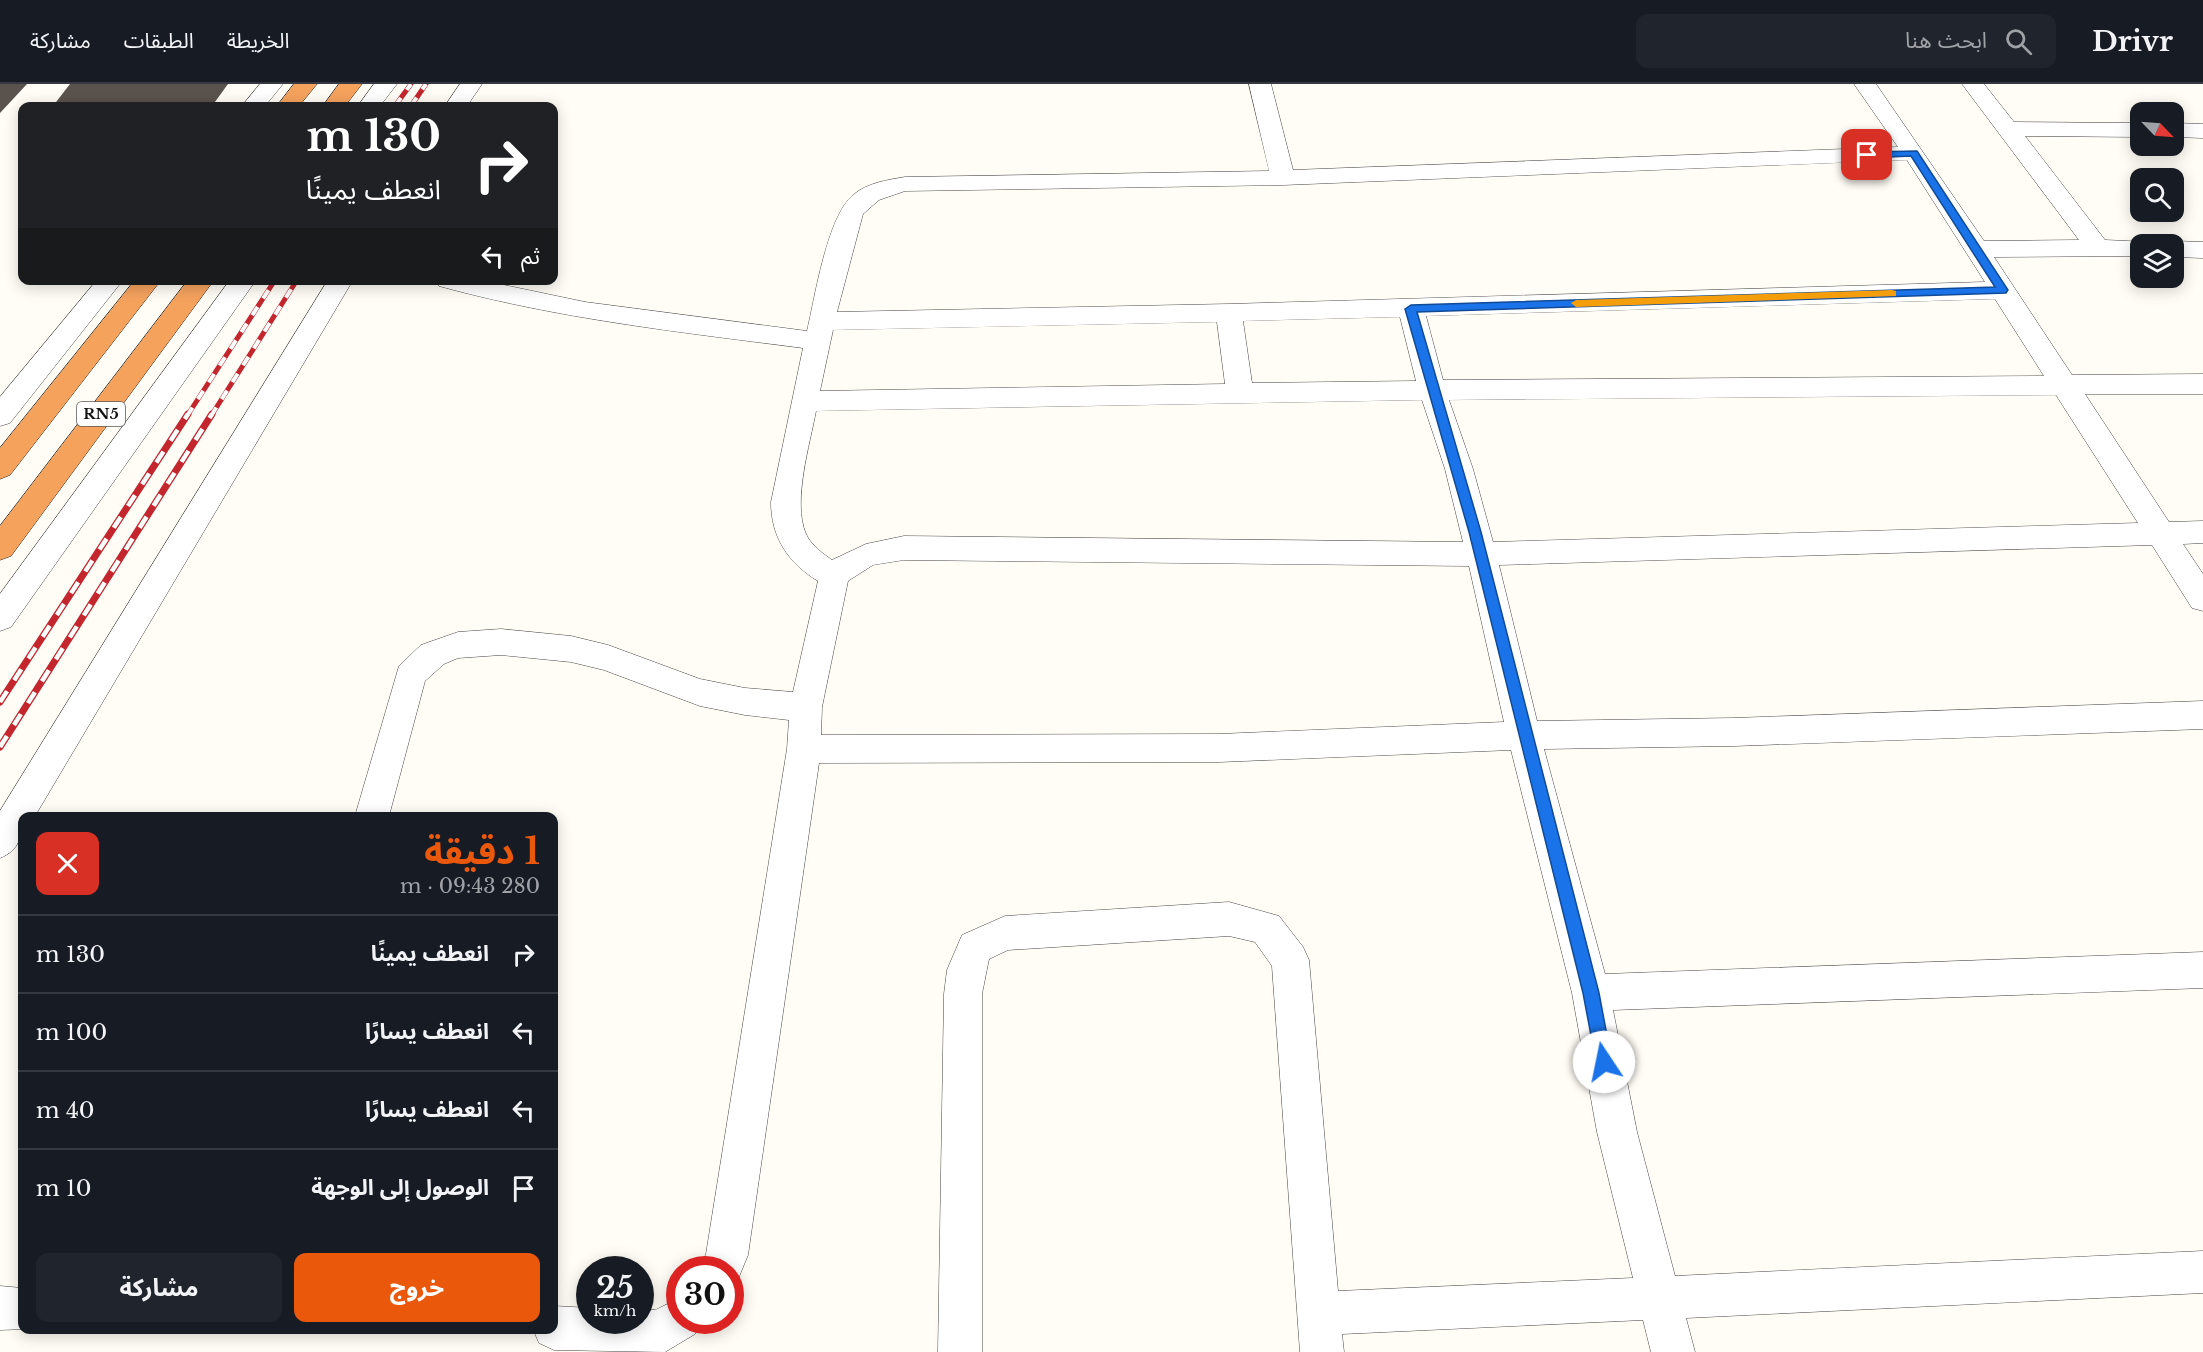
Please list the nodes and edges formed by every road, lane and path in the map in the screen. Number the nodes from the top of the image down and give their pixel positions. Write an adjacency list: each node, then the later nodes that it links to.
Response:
1 (272, 84): 9 (street)
2 (306, 84): 10 (highway)
3 (351, 84): 11 (highway)
4 (386, 84): 12 (street)
5 (471, 84): 13 (street)
6 (1260, 84): 19 (street)
7 (1865, 84): 18 (street)
8 (1973, 84): 14 (street)
9 (256, 102)
10 (291, 102)
11 (336, 102)
12 (372, 102)
13 (459, 102)
14 (2006, 129): 15 (street); 20 (street)
15 (2130, 130)
16 (2184, 130): 17 (street)
17 (2203, 131)
18 (1914, 153): 19 (street); 22 (street)
19 (1283, 178): 34 (street)
20 (2097, 248): 21 (street); 22 (street)
21 (2130, 248)
22 (1976, 249): 31 (street)
23 (2184, 249): 24 (street)
24 (2203, 250)
25 (107, 285): 40 (street)
26 (145, 285): 41 (highway, RN5)
27 (198, 285): 44 (highway, RN5)
28 (240, 285): 48 (street)
29 (338, 285): 54 (street)
30 (464, 285): 34 (street)
31 (2003, 290): 32 (street); 36 (street)
32 (1411, 309): 33 (street); 37 (street)
33 (1229, 313): 34 (street); 38 (street)
34 (819, 331): 39 (street)
35 (2203, 384): 36 (street)
36 (2067, 387): 37 (street); 42 (street)
37 (1432, 390): 38 (street); 45 (street)
38 (1240, 393): 39 (street)
39 (804, 401): 46 (street)
40 (0, 416)
41 (0, 468)
42 (2158, 532): 43 (street); 45 (street); 47 (street)
43 (2203, 532)
44 (0, 548)
45 (1481, 554): 46 (street); 51 (street)
46 (834, 576): 49 (street)
47 (2203, 599)
48 (0, 618)
49 (806, 707): 52 (street); 55 (street)
50 (2203, 715): 51 (street)
51 (1524, 735): 52 (street); 58 (street)
52 (804, 749): 59 (street)
53 (18, 812): 56 (street)
54 (18, 812)
55 (373, 812)
56 (0, 842)
57 (2203, 970): 58 (street)
58 (1591, 993): 61 (street)
59 (728, 1256)
60 (2203, 1272): 61 (street)
61 (1659, 1297): 66 (street); 68 (street)
62 (0, 1308): 63 (street)
63 (18, 1309)
64 (558, 1328): 65 (street)
65 (666, 1329)
66 (1320, 1333): 67 (street)
67 (960, 1352)
68 (1673, 1352)

